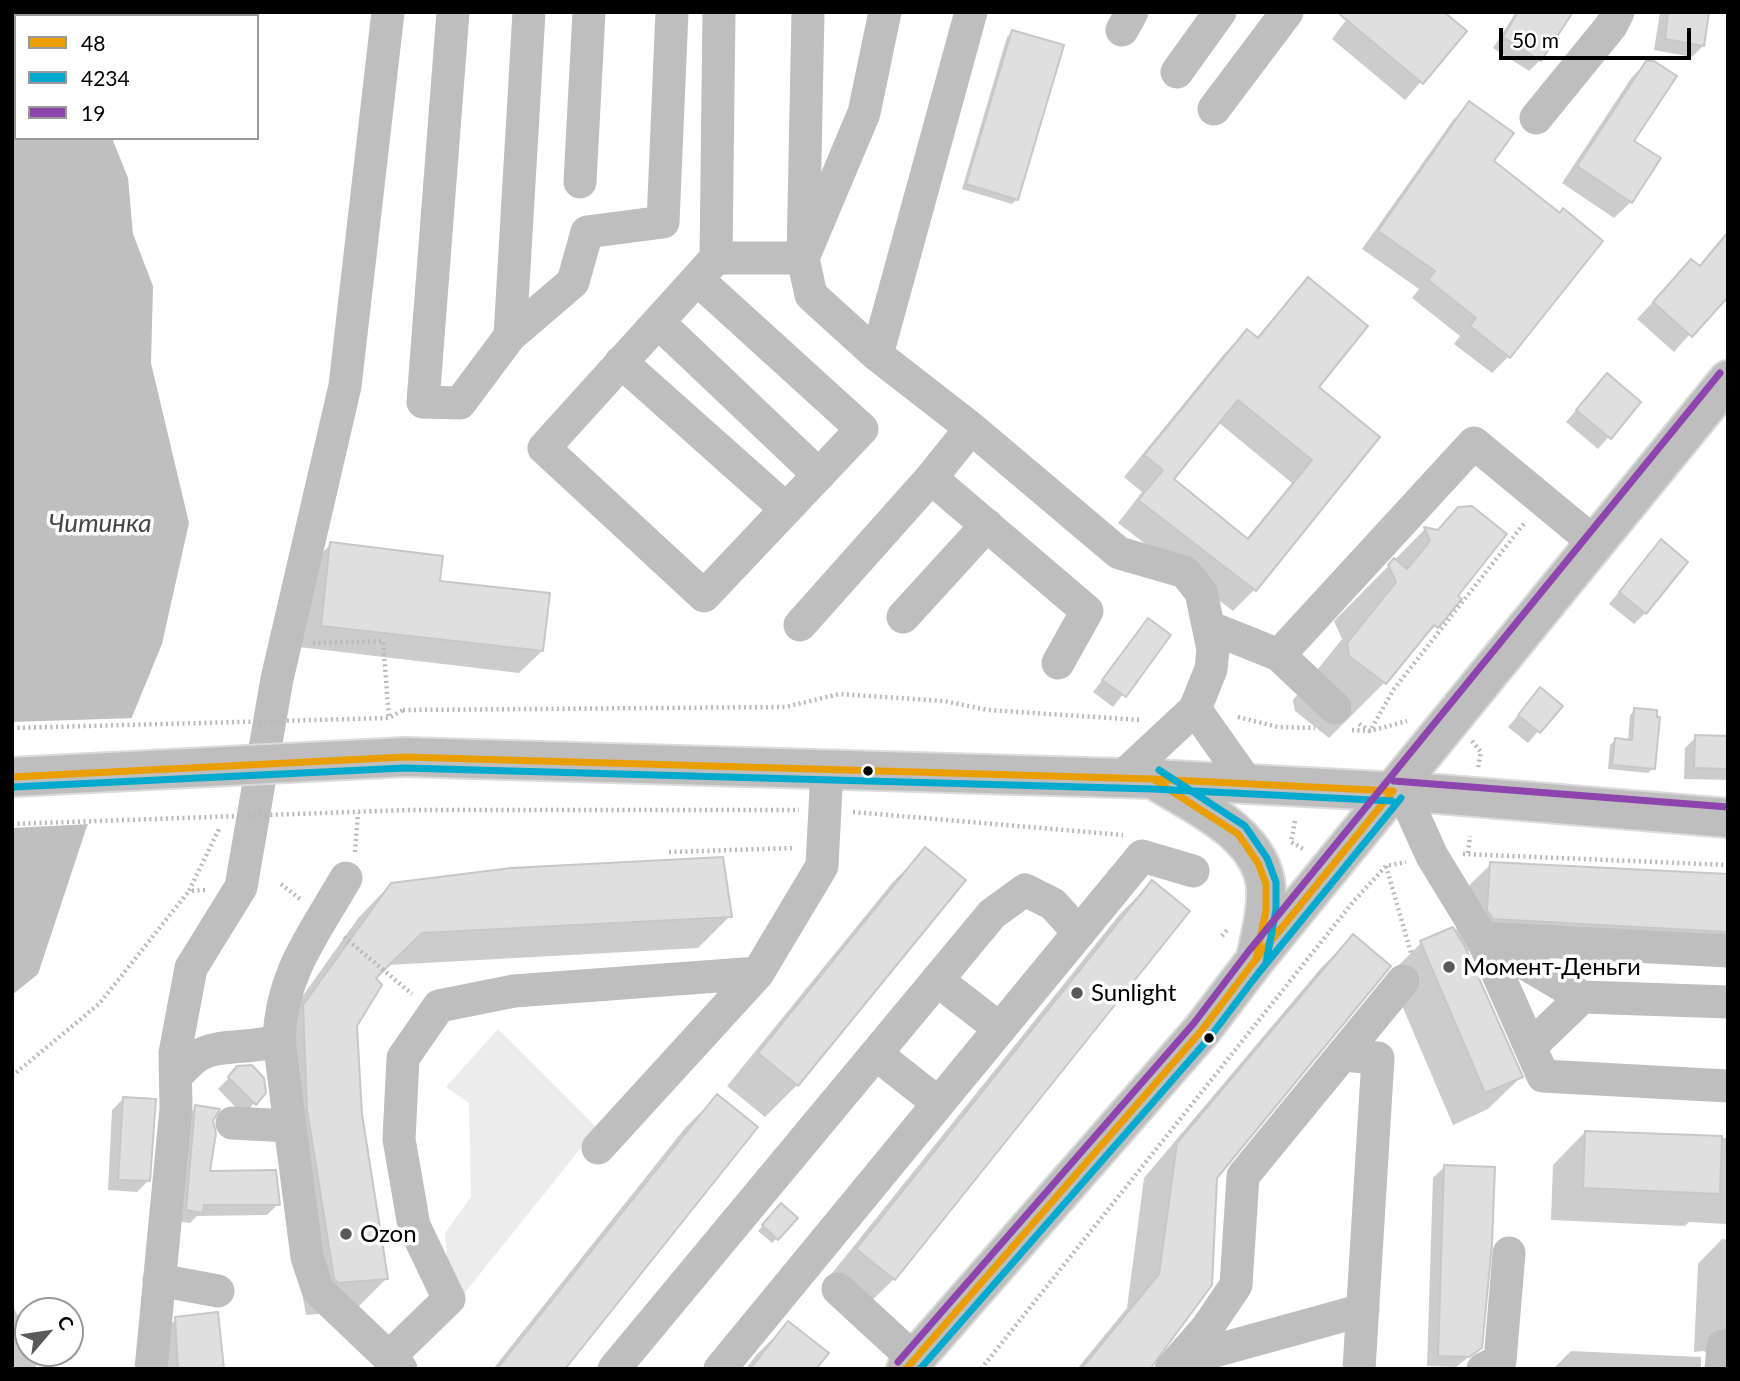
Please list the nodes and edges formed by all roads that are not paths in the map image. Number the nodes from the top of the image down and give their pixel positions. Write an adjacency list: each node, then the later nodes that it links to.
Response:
1 (388, 12): 59 (street)
2 (453, 12): 20 (street)
3 (529, 12): 20 (street)
4 (589, 12): 16 (street)
5 (672, 12): 20 (street)
6 (719, 12): 18 (street)
7 (808, 12): 17 (street)
8 (885, 12): 17 (street)
9 (971, 12): 21 (street)
10 (1220, 12): 13 (street)
11 (1287, 12): 14 (street)
12 (1618, 12): 15 (street)
13 (1177, 72)
14 (1214, 109)
15 (1536, 118)
16 (580, 182)
17 (803, 258): 18 (street); 21 (street)
18 (706, 269): 19 (street); 25 (street)
19 (658, 322): 22 (street); 25 (street)
20 (510, 336)
21 (877, 355): 24 (street)
22 (621, 362): 27 (street); 27 (street)
23 (1728, 380): 29 (main road)
24 (971, 428): 26 (street); 32 (street)
25 (819, 475): 27 (street)
26 (932, 478): 28 (street); 31 (street)
27 (786, 509)
28 (987, 525): 30 (street); 34 (street)
29 (1596, 544): 33 (street); 41 (main road)
30 (903, 617)
31 (800, 625)
32 (1209, 627): 33 (street); 35 (street)
33 (1279, 654): 36 (street)
34 (1058, 663)
35 (1195, 709): 39 (street); 40 (street)
36 (1332, 722)
37 (827, 769): 38 (main road, bridge); 39 (main road); 49 (street)
38 (12, 776)
39 (1137, 779): 40 (main road); 48 (main road)
40 (1248, 784): 41 (main road)
41 (1398, 791): 42 (main road); 46 (street); 48 (main road)
42 (1728, 818)
43 (1193, 871): 45 (street)
44 (350, 872): 55 (street)
45 (1079, 933): 50 (street); 54 (street)
46 (1482, 938): 47 (street); 52 (street); 56 (street)
47 (1728, 951)
48 (1256, 959): 72 (main road)
49 (758, 973): 64 (street); 71 (street)
50 (937, 980): 54 (street); 57 (street)
51 (1403, 981): 58 (street)
52 (1582, 997): 53 (street); 56 (street)
53 (1728, 1002)
54 (1000, 1029): 61 (street)
55 (279, 1040): 59 (street); 63 (street)
56 (1530, 1048): 60 (street)
57 (876, 1054): 61 (street); 75 (street)
58 (1342, 1055): 69 (street); 73 (street)
59 (176, 1076): 66 (street)
60 (1728, 1086)
61 (938, 1103): 76 (street)
62 (232, 1123): 63 (street)
63 (289, 1126): 71 (street)
64 (598, 1148)
65 (1508, 1253): 78 (street)
66 (159, 1280): 68 (street); 74 (street)
67 (838, 1289): 72 (street)
68 (218, 1290)
69 (1363, 1310): 73 (street); 77 (street)
70 (1728, 1346): 79 (street)
71 (394, 1363)
72 (910, 1364)
73 (1175, 1365)
74 (150, 1369)
75 (614, 1369)
76 (720, 1369)
77 (1359, 1369)
78 (1483, 1369)
79 (1721, 1369)

